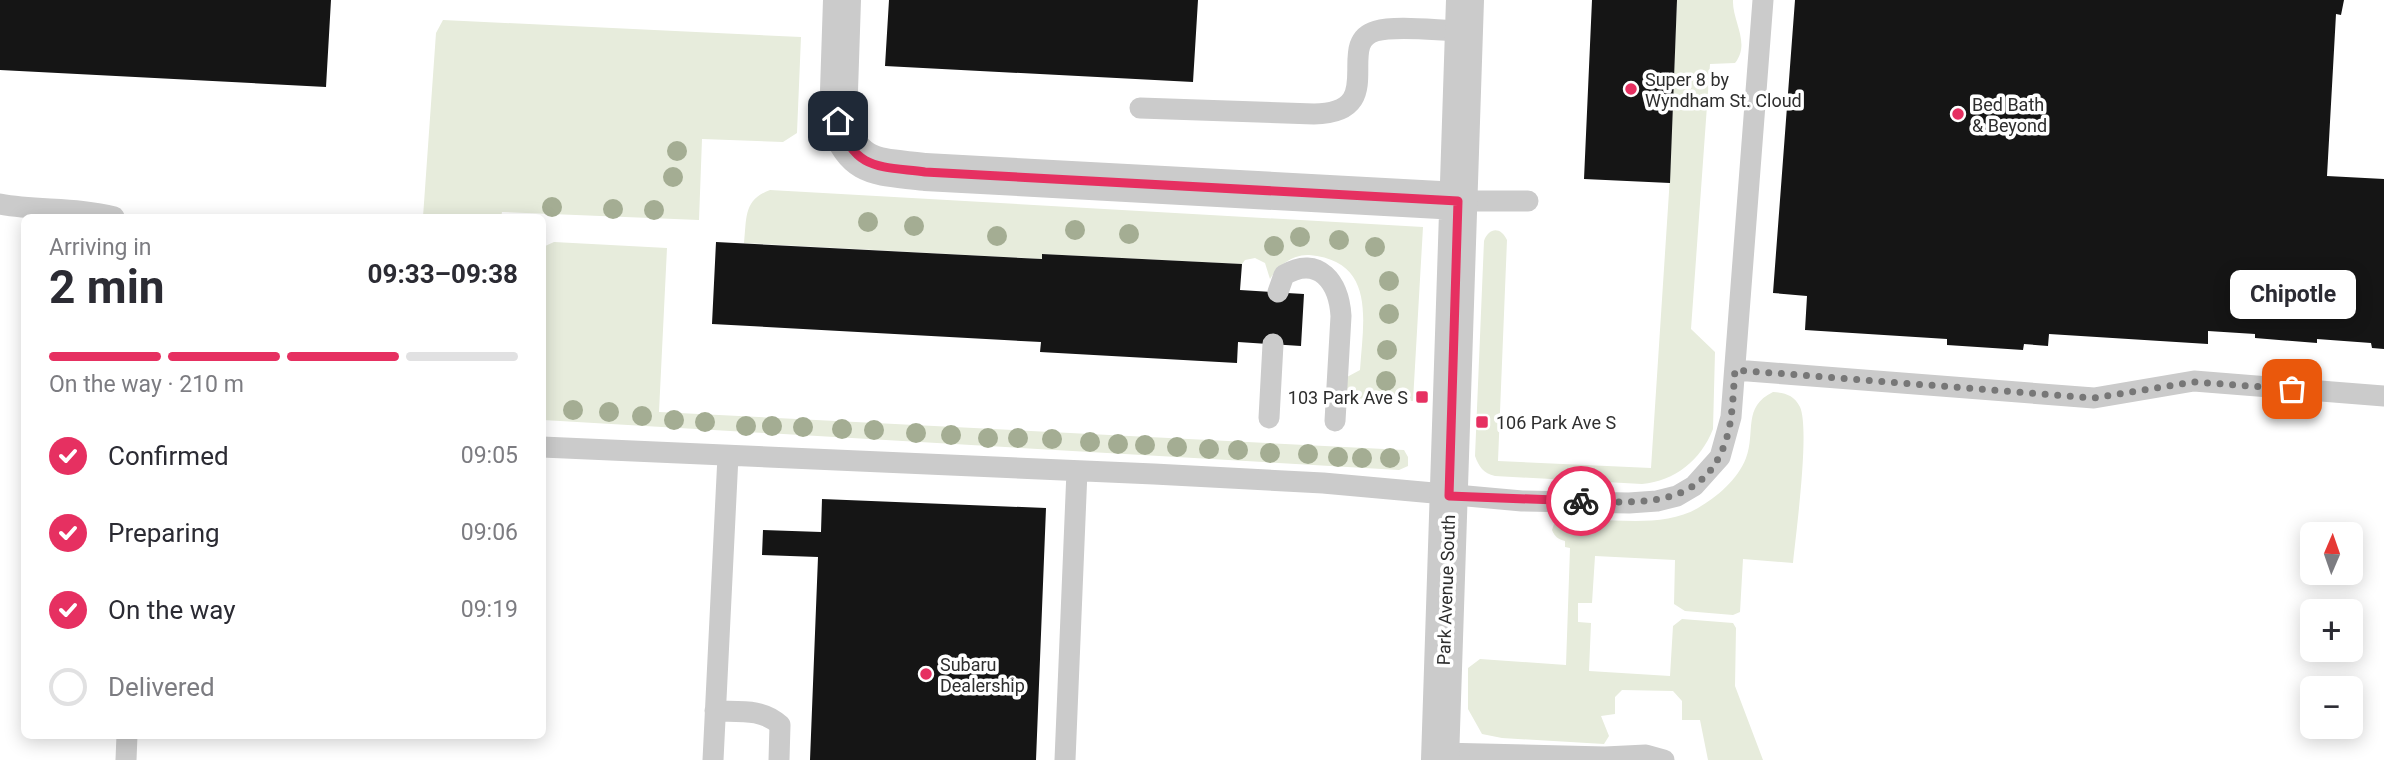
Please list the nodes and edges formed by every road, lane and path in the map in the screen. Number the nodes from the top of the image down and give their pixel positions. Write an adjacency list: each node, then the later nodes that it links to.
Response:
1 (842, 0): 5 (street)
2 (1763, 0): 13 (lane)
3 (1464, 16): 4 (lane); 5 (street, Park Avenue South)
4 (1140, 108)
5 (1458, 201): 6 (lane); 20 (street, Park Avenue South)
6 (1528, 201)
7 (0, 204): 8 (lane)
8 (53, 211): 9 (lane); 10 (lane)
9 (0, 212)
10 (98, 214)
11 (1278, 292): 16 (lane)
12 (1273, 344): 15 (lane)
13 (1735, 370): 14 (lane); 20 (lane)
14 (2384, 396)
15 (1269, 418)
16 (1335, 421)
17 (546, 447): 18 (lane)
18 (728, 456): 19 (lane); 21 (lane)
19 (1077, 471): 20 (lane); 27 (lane)
20 (1449, 496): 23 (street, Park Avenue South)
21 (715, 711): 25 (lane); 26 (lane)
22 (127, 739): 24 (lane)
23 (1440, 756): 28 (lane)
24 (126, 760)
25 (713, 760)
26 (779, 760)
27 (1065, 760)
28 (1664, 760)

